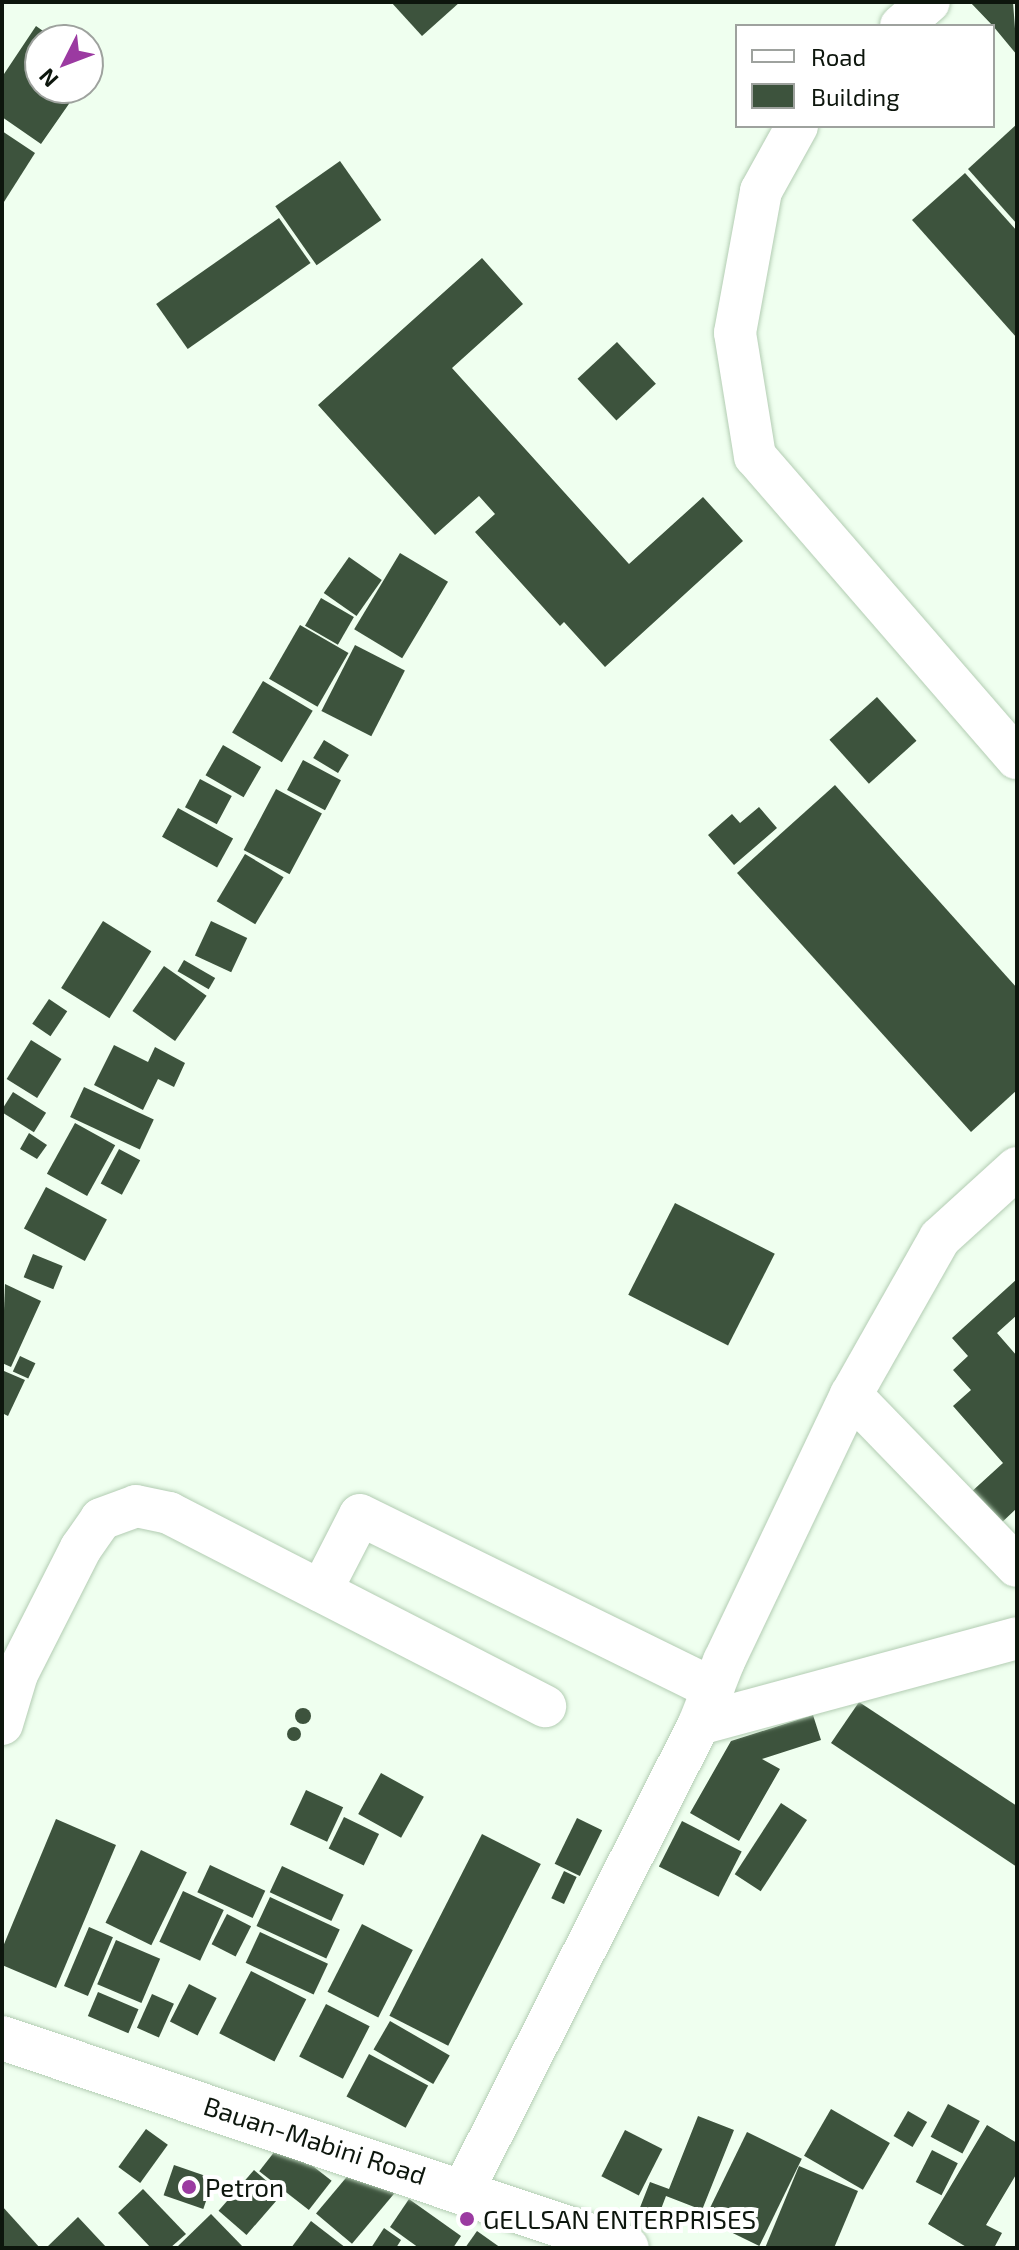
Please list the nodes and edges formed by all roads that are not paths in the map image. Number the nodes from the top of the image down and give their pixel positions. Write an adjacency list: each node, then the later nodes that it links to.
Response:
1 (929, 2): 2 (lane)
2 (903, 24)
3 (796, 128): 4 (lane)
4 (1017, 758)
5 (1017, 1168): 6 (lane)
6 (851, 1395): 7 (lane); 11 (lane)
7 (1017, 1566)
8 (321, 1591): 10 (lane); 11 (lane); 12 (lane)
9 (1017, 1638): 11 (lane)
10 (545, 1706)
11 (706, 1706): 14 (lane)
12 (2, 1724)
13 (2, 2038): 14 (main road, Bauan-Mabini Road)
14 (464, 2189): 15 (main road, Bauan-Mabini Road)
15 (627, 2248)

